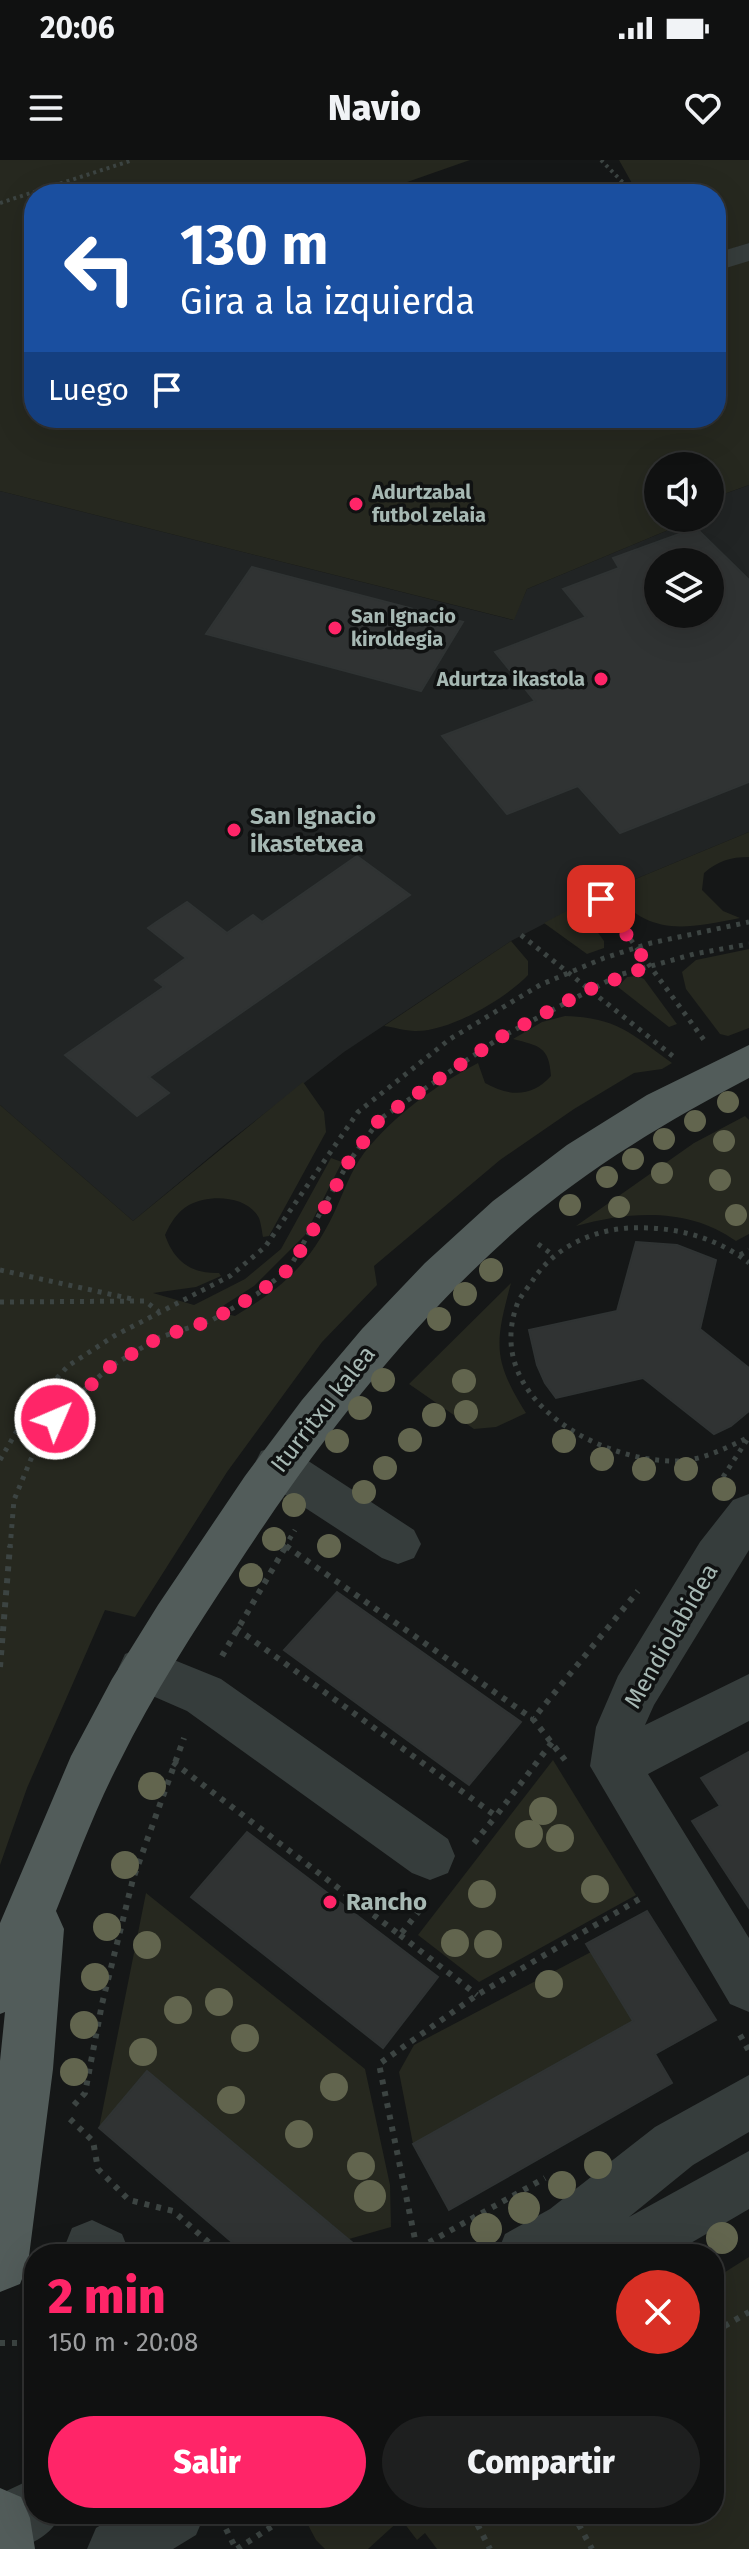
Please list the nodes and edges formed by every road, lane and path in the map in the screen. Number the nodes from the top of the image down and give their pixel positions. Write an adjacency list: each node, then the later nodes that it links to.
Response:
1 (132, 160): 3 (path)
2 (601, 160): 4 (path)
3 (58, 184)
4 (624, 184)
5 (24, 195): 6 (path)
6 (0, 203)
7 (749, 252): 8 (street)
8 (726, 259)
9 (601, 899): 13 (path)
10 (749, 922): 13 (path)
11 (521, 935): 15 (path)
12 (749, 944): 14 (path)
13 (636, 947): 14 (path); 15 (path)
14 (649, 966): 16 (path); 17 (path)
15 (567, 972): 16 (path); 27 (path)
16 (588, 990): 18 (path); 35 (path)
17 (729, 1054): 30 (main road, Iturritxu kalea)
18 (681, 1063)
19 (536, 1243): 21 (path)
20 (749, 1250): 22 (path)
21 (553, 1255): 22 (path); 28 (path)
22 (740, 1255): 23 (path)
23 (749, 1263)
24 (0, 1270): 25 (path)
25 (145, 1301): 26 (path); 27 (path)
26 (0, 1302)
27 (159, 1312): 29 (path)
28 (749, 1437)
29 (0, 1460)
30 (277, 1465): 32 (street); 36 (main road, Iturritxu kalea)
31 (749, 1514): 41 (street, Mendiolabidea)
32 (398, 1544)
33 (286, 1546): 38 (path)
34 (236, 1628): 42 (path)
35 (0, 1667)
36 (142, 1669): 43 (street); 44 (main road, Iturritxu kalea)
37 (749, 1696): 41 (street, Mendiolabidea)
38 (533, 1719)
39 (553, 1741): 42 (path)
40 (173, 1762): 46 (path)
41 (615, 1766): 47 (street)
42 (496, 1816): 43 (path)
43 (442, 1869): 46 (path)
44 (41, 1886): 48 (main road, Iturritxu kalea); 57 (main road, Iturritxu kalea)
45 (652, 1892): 49 (path)
46 (400, 1935): 49 (path)
47 (749, 1986)
48 (0, 1988)
49 (477, 1995): 54 (path)
50 (749, 2102): 55 (street)
51 (74, 2124): 53 (path)
52 (749, 2178): 56 (street)
53 (211, 2244)
54 (416, 2244)
55 (543, 2244)
56 (636, 2244)
57 (0, 2264)
58 (749, 2312): 59 (path)
59 (724, 2326)
60 (0, 2343): 61 (path)
61 (24, 2343)
62 (158, 2524): 66 (street)
63 (276, 2524): 67 (path)
64 (477, 2524): 68 (path)
65 (578, 2524): 69 (path)
66 (117, 2549)
67 (237, 2549)
68 (490, 2549)
69 (592, 2549)

